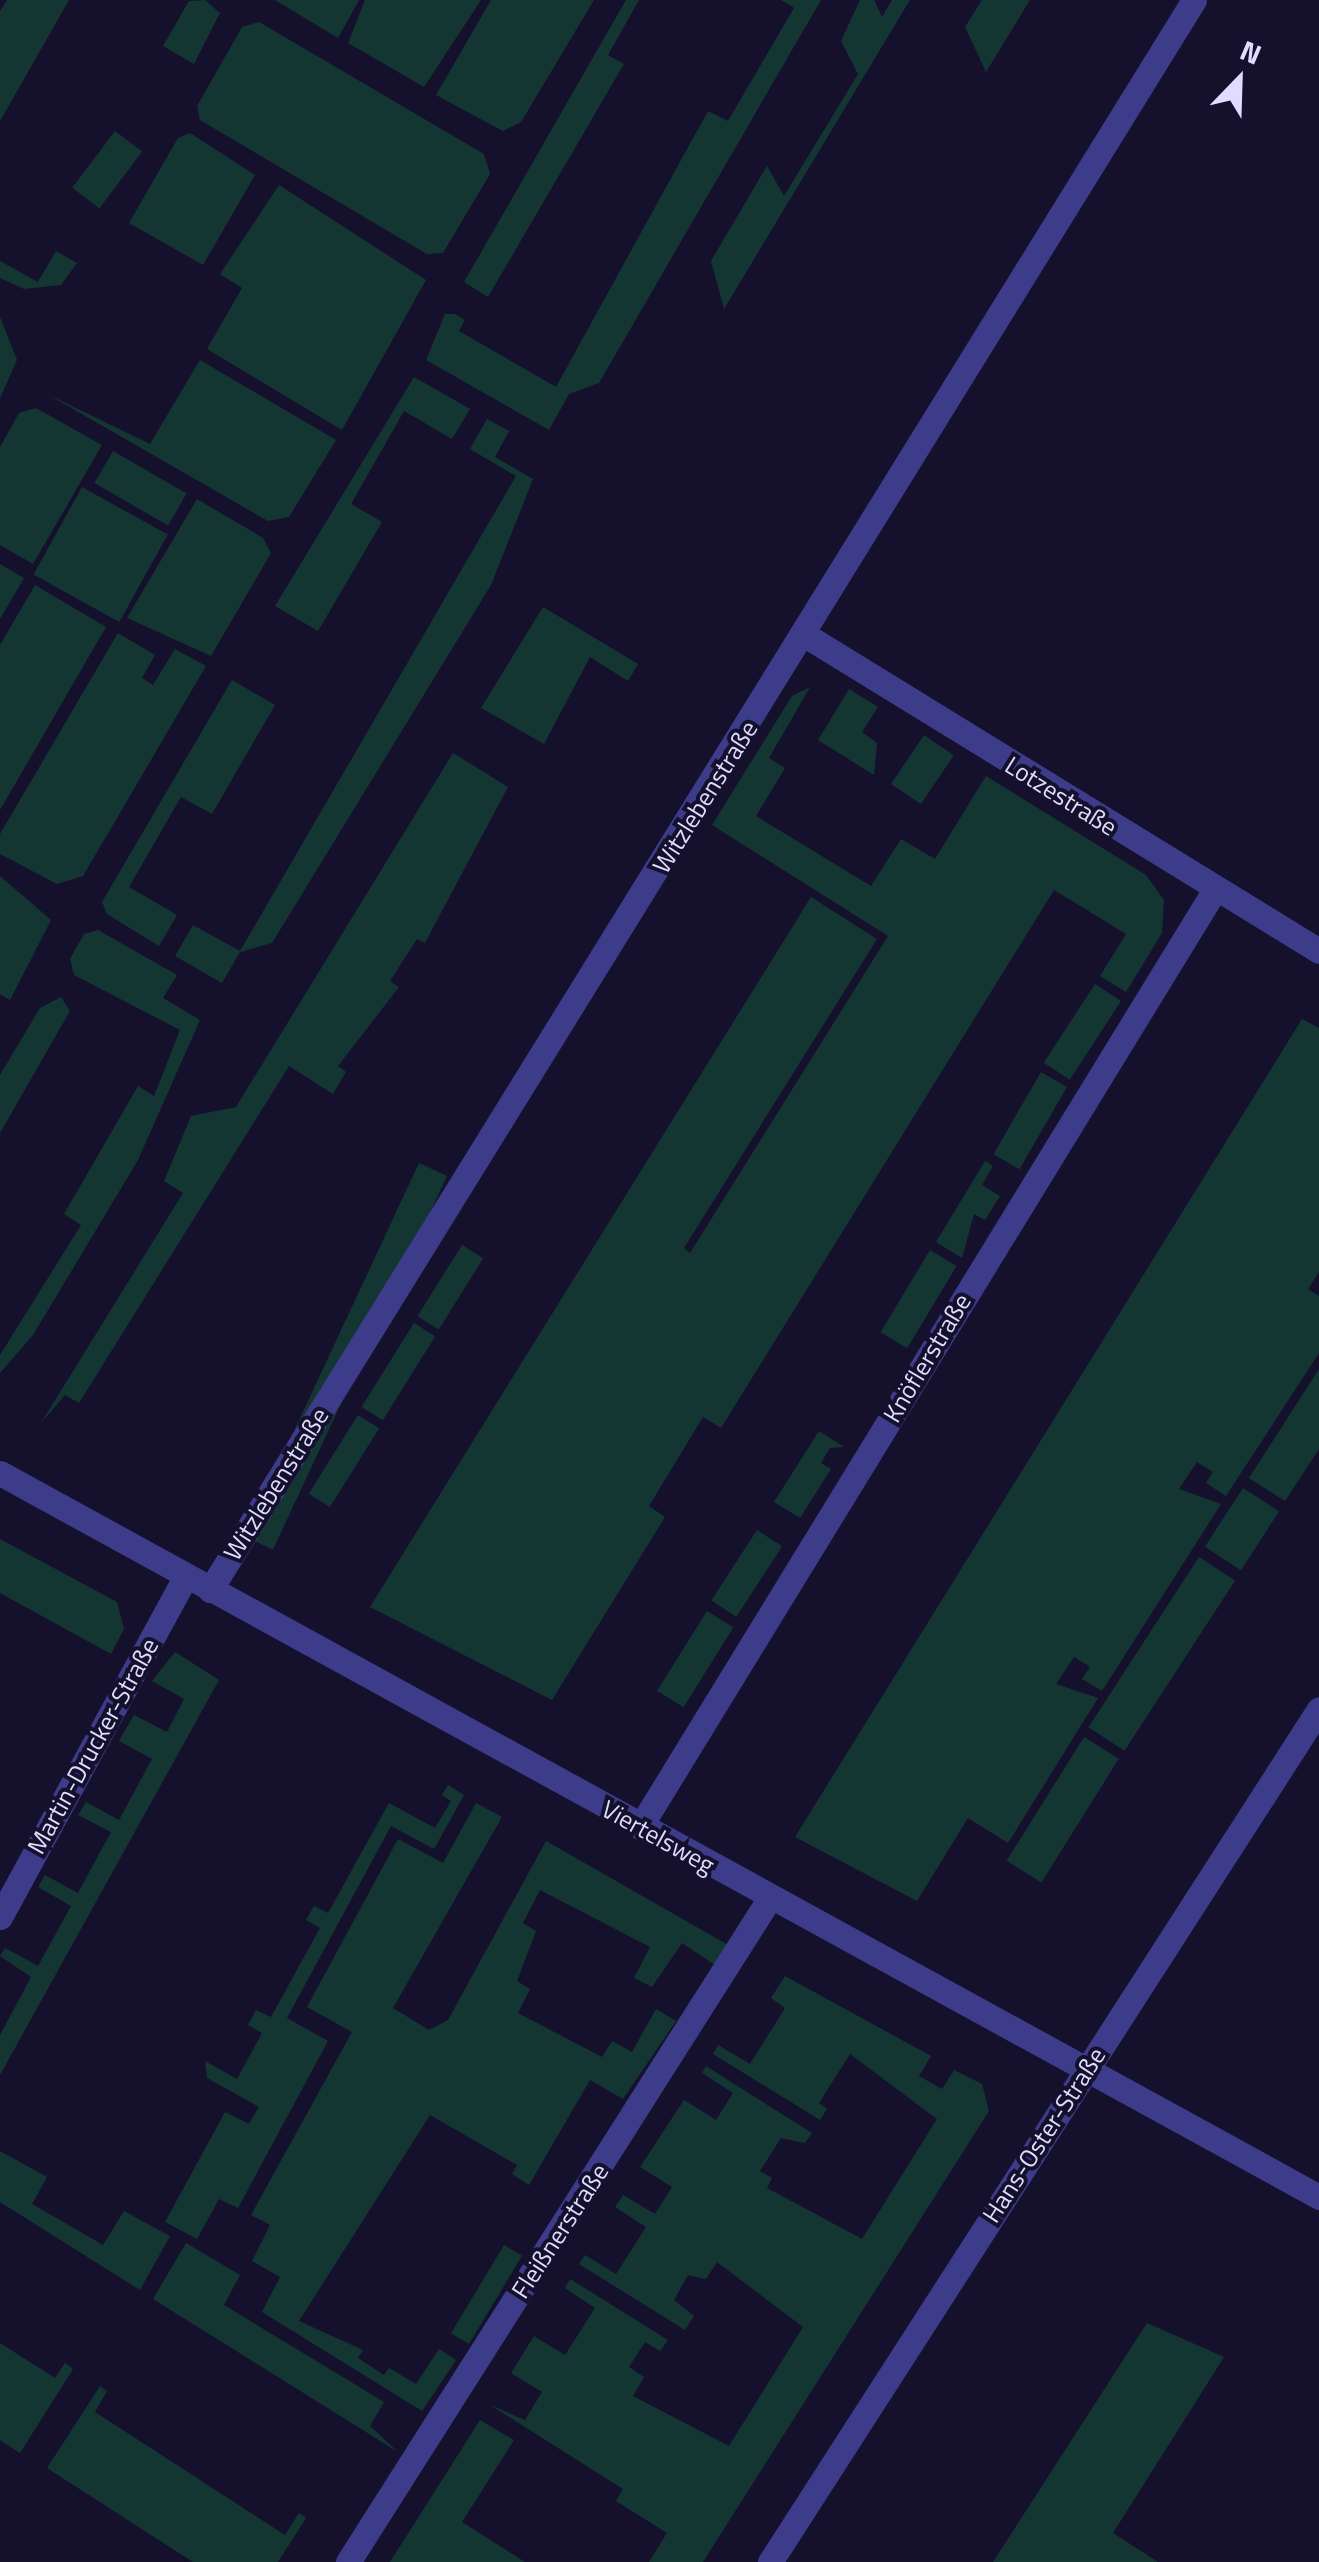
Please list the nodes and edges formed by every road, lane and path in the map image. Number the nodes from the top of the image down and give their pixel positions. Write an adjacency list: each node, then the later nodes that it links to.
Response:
1 (1194, 0): 2 (street, Witzlebenstraße)
2 (805, 636): 3 (street, Lotzestraße); 7 (street, Witzlebenstraße)
3 (1214, 890): 4 (street, Lotzestraße); 9 (street, Knöflerstraße)
4 (1319, 951)
5 (0, 1473): 6 (street, Viertelsweg)
6 (186, 1576): 7 (street, Viertelsweg); 11 (street, Martin-Drucker-Straße)
7 (210, 1590): 9 (street, Viertelsweg)
8 (1319, 1708): 12 (street, Hans-Oster-Straße)
9 (640, 1827): 10 (street, Viertelsweg)
10 (769, 1899): 12 (street, Viertelsweg); 14 (street, Fleißnerstraße)
11 (0, 1917)
12 (1086, 2070): 13 (street, Viertelsweg); 15 (street, Hans-Oster-Straße)
13 (1319, 2197)
14 (348, 2562)
15 (770, 2562)

